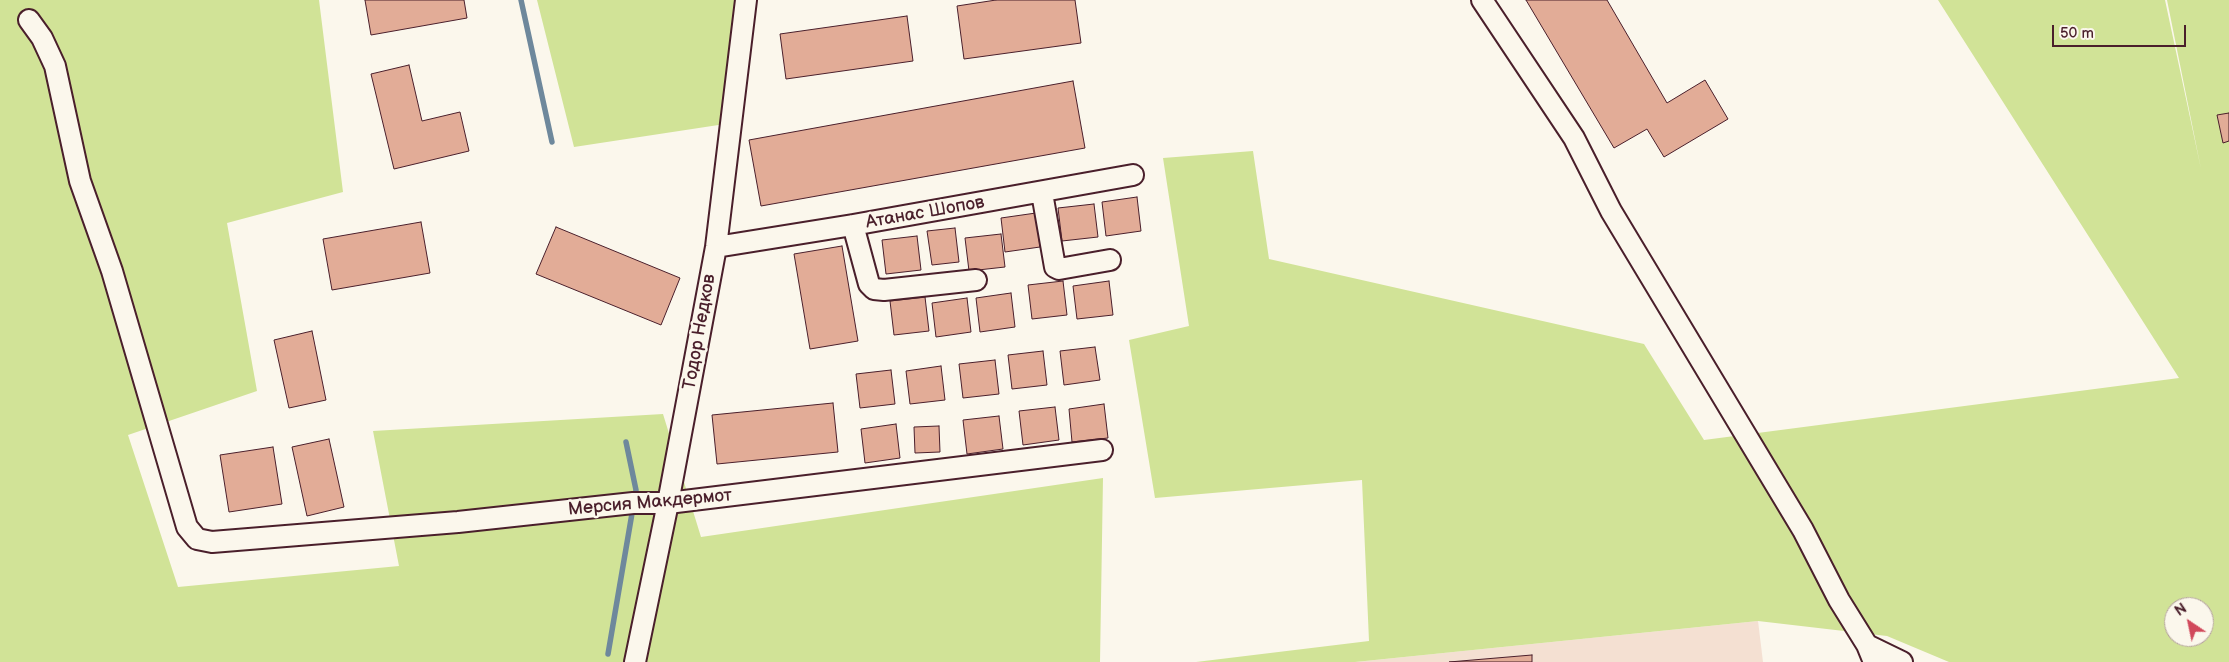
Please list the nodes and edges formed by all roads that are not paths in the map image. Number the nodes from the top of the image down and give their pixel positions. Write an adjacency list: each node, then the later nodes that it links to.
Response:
1 (746, 0): 7 (street, Тодор Недков)
2 (1482, 0): 12 (street)
3 (28, 20): 11 (street, Мерсия Макдермот)
4 (1133, 175): 5 (street, Атанас Шопов)
5 (1042, 193): 6 (street, Атанас Шопов); 8 (street)
6 (853, 225): 7 (street, Атанас Шопов); 9 (street)
7 (716, 247): 11 (street, Тодор Недков)
8 (1110, 260)
9 (976, 280)
10 (1102, 450): 11 (street, Мерсия Макдермот)
11 (668, 504): 13 (street, Тодор Недков)
12 (1870, 653): 14 (street)
13 (635, 662)
14 (1902, 662)

